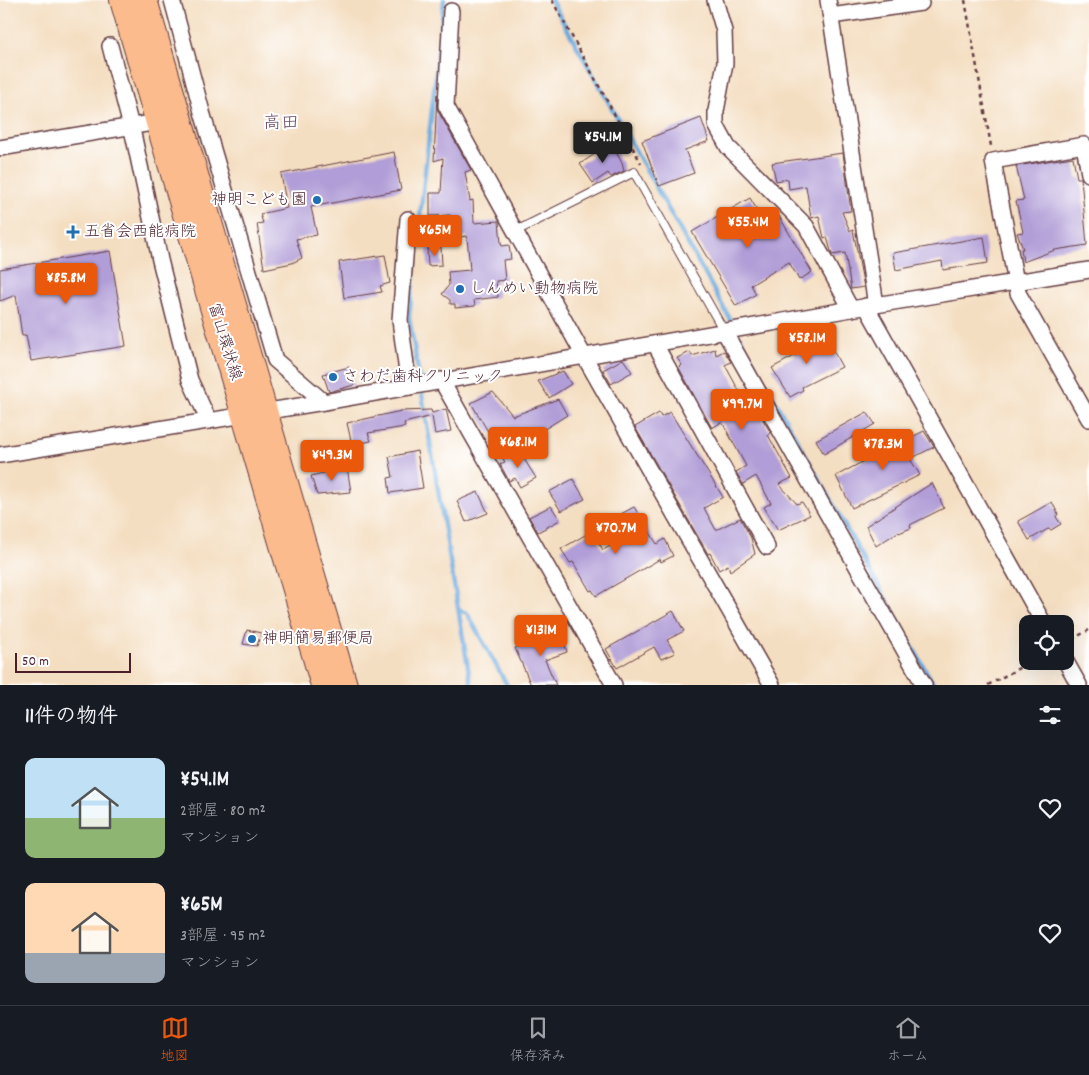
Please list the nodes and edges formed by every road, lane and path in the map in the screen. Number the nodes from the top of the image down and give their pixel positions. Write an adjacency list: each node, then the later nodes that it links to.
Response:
1 (122, 0): 12 (main road, 富山環状線)
2 (145, 0): 12 (main road, 富山環状線)
3 (172, 0): 11 (street)
4 (715, 0): 21 (street)
5 (828, 0): 9 (street)
6 (965, 0): 15 (path)
7 (921, 3): 9 (street)
8 (451, 11): 18 (street)
9 (831, 16): 21 (street)
10 (110, 46): 13 (street)
11 (202, 112): 12 (street); 27 (street)
12 (168, 120): 13 (street); 28 (main road, 富山環状線)
13 (131, 127): 14 (street); 30 (street)
14 (0, 148)
15 (993, 161): 16 (street); 20 (street)
16 (1089, 174)
17 (408, 218): 26 (street)
18 (516, 231): 22 (lane); 24 (street)
19 (1089, 270): 20 (street)
20 (1015, 282): 21 (street); 29 (street)
21 (864, 307): 22 (street); 33 (street)
22 (724, 331): 23 (street); 42 (street)
23 (655, 344): 24 (street); 32 (street)
24 (584, 356): 25 (street); 41 (street)
25 (441, 380): 26 (street); 40 (street)
26 (410, 387): 27 (street)
27 (324, 402): 28 (street)
28 (254, 413): 30 (street); 38 (main road, 富山環状線); 39 (main road, 富山環状線)
29 (1089, 419)
30 (209, 421): 31 (street)
31 (0, 455)
32 (767, 547)
33 (1039, 615)
34 (1089, 630): 35 (path)
35 (1074, 638)
36 (1019, 668): 43 (path)
37 (1071, 670): 44 (street)
38 (323, 685)
39 (345, 685)
40 (614, 685)
41 (772, 685)
42 (924, 685)
43 (988, 685)
44 (1079, 685)

